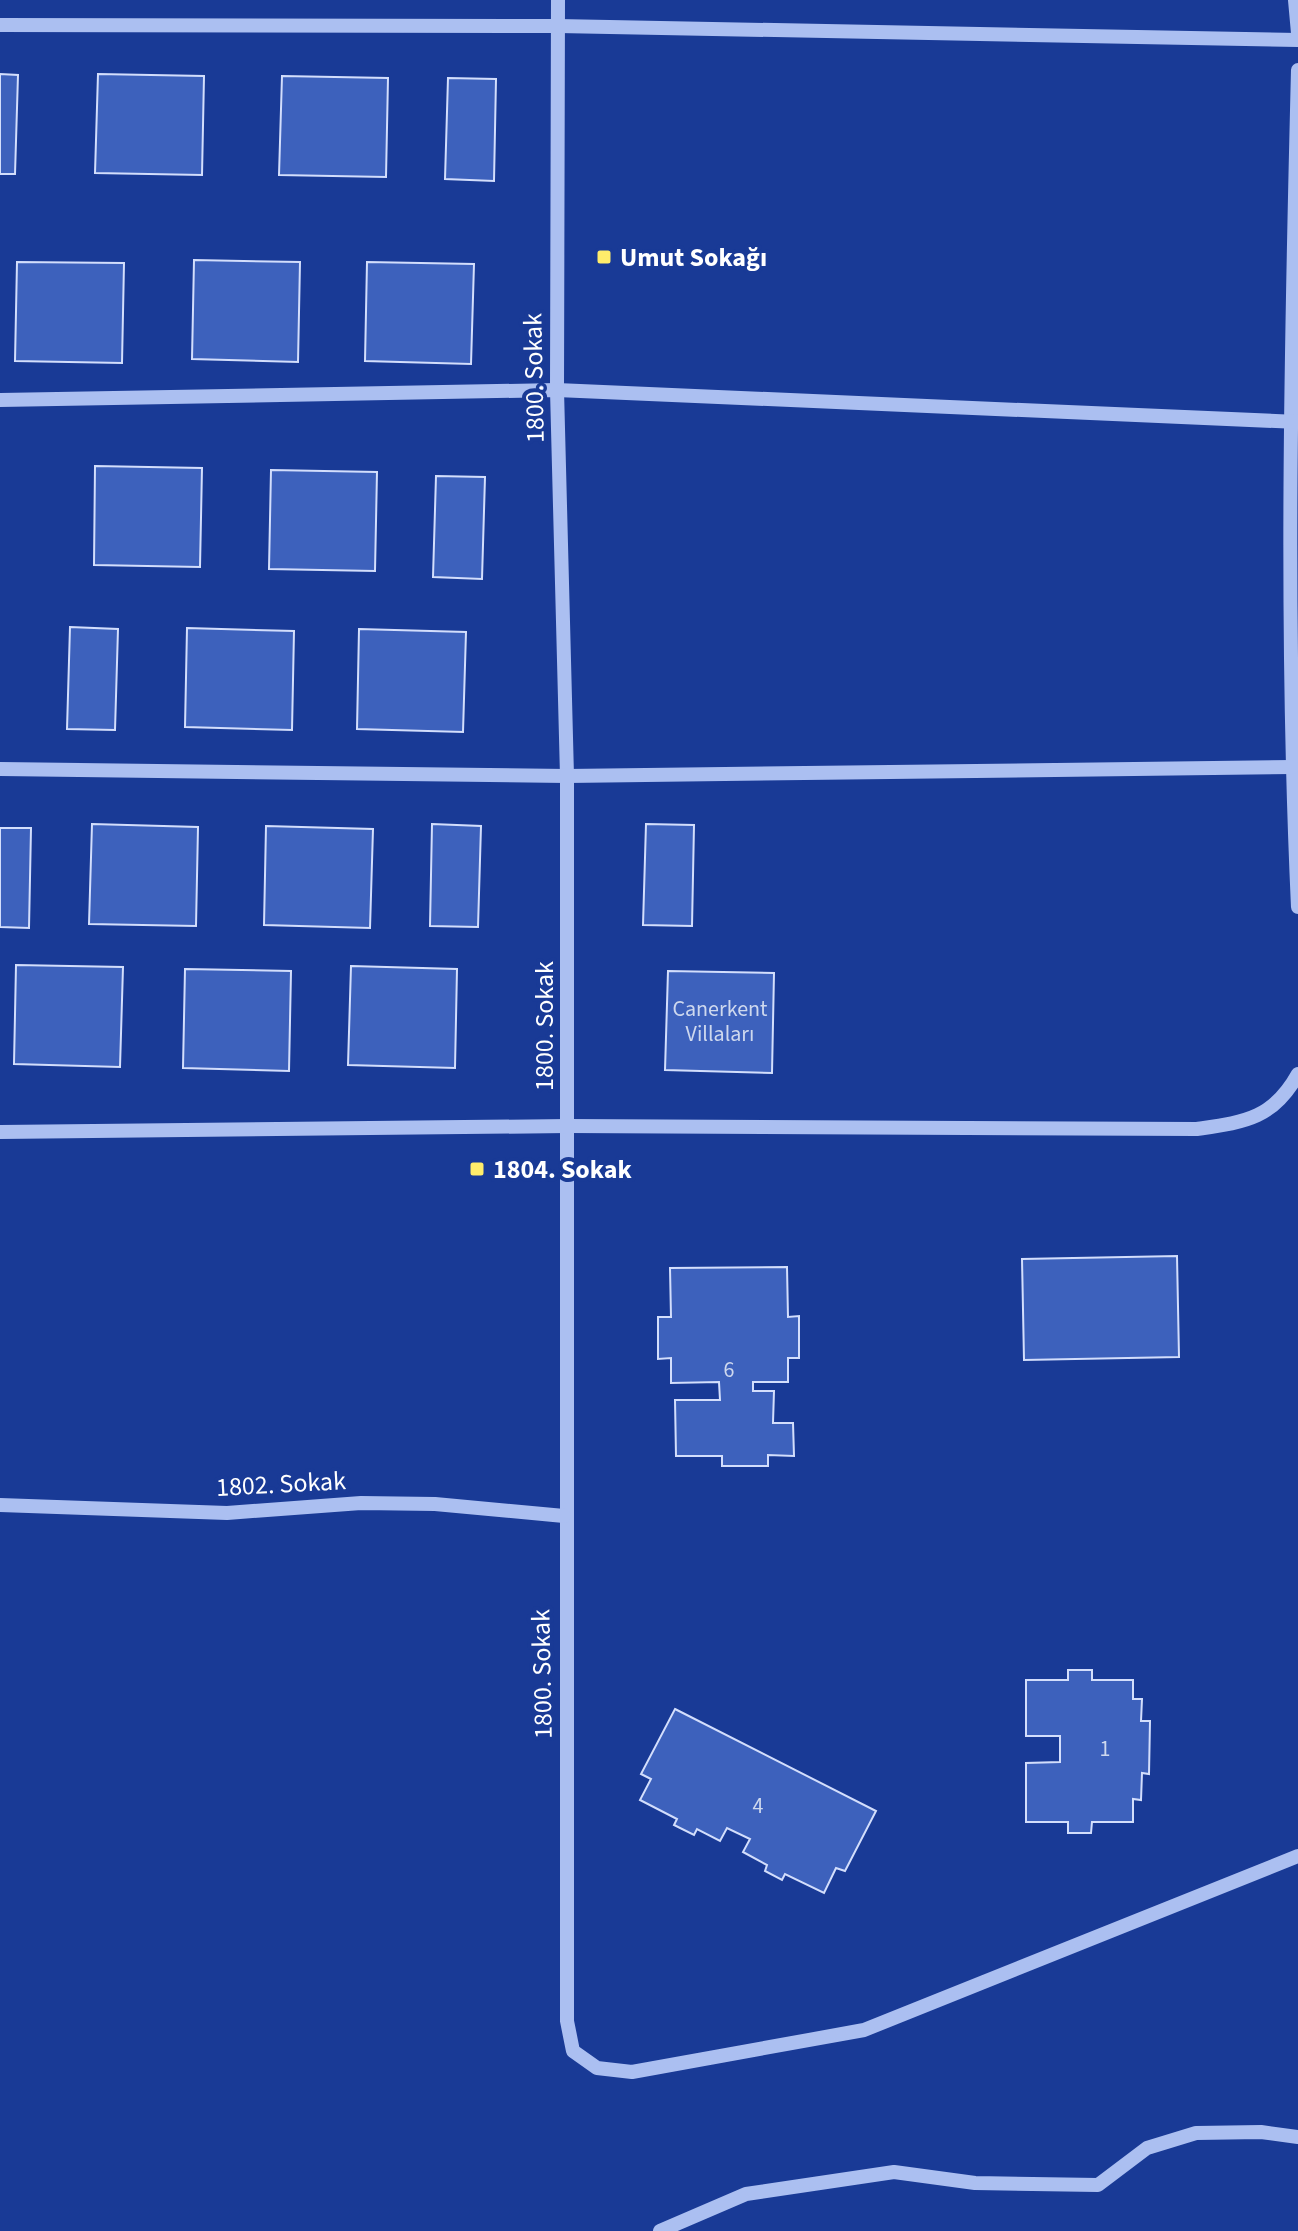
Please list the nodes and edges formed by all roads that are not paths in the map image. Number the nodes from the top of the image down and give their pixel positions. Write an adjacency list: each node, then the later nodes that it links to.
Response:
1 (558, 0): 4 (street, 1800. Sokak)
2 (1295, 0): 5 (street)
3 (0, 25): 4 (street)
4 (558, 26): 6 (street); 8 (street, 1800. Sokak)
5 (1298, 33)
6 (1298, 40)
7 (1298, 70): 10 (street)
8 (557, 390): 9 (street); 10 (street); 13 (street, 1800. Sokak)
9 (0, 400)
10 (1294, 421): 11 (street)
11 (1292, 767): 13 (street); 14 (street)
12 (0, 769): 13 (street)
13 (567, 776): 16 (street, 1800. Sokak)
14 (1298, 907)
15 (1298, 1074): 16 (street)
16 (568, 1126): 17 (street); 19 (street, 1800. Sokak)
17 (0, 1132)
18 (0, 1505): 19 (street, 1802. Sokak)
19 (564, 1516): 20 (street, 1800. Sokak)
20 (1298, 1856)
21 (1298, 2137): 22 (street)
22 (660, 2231)

